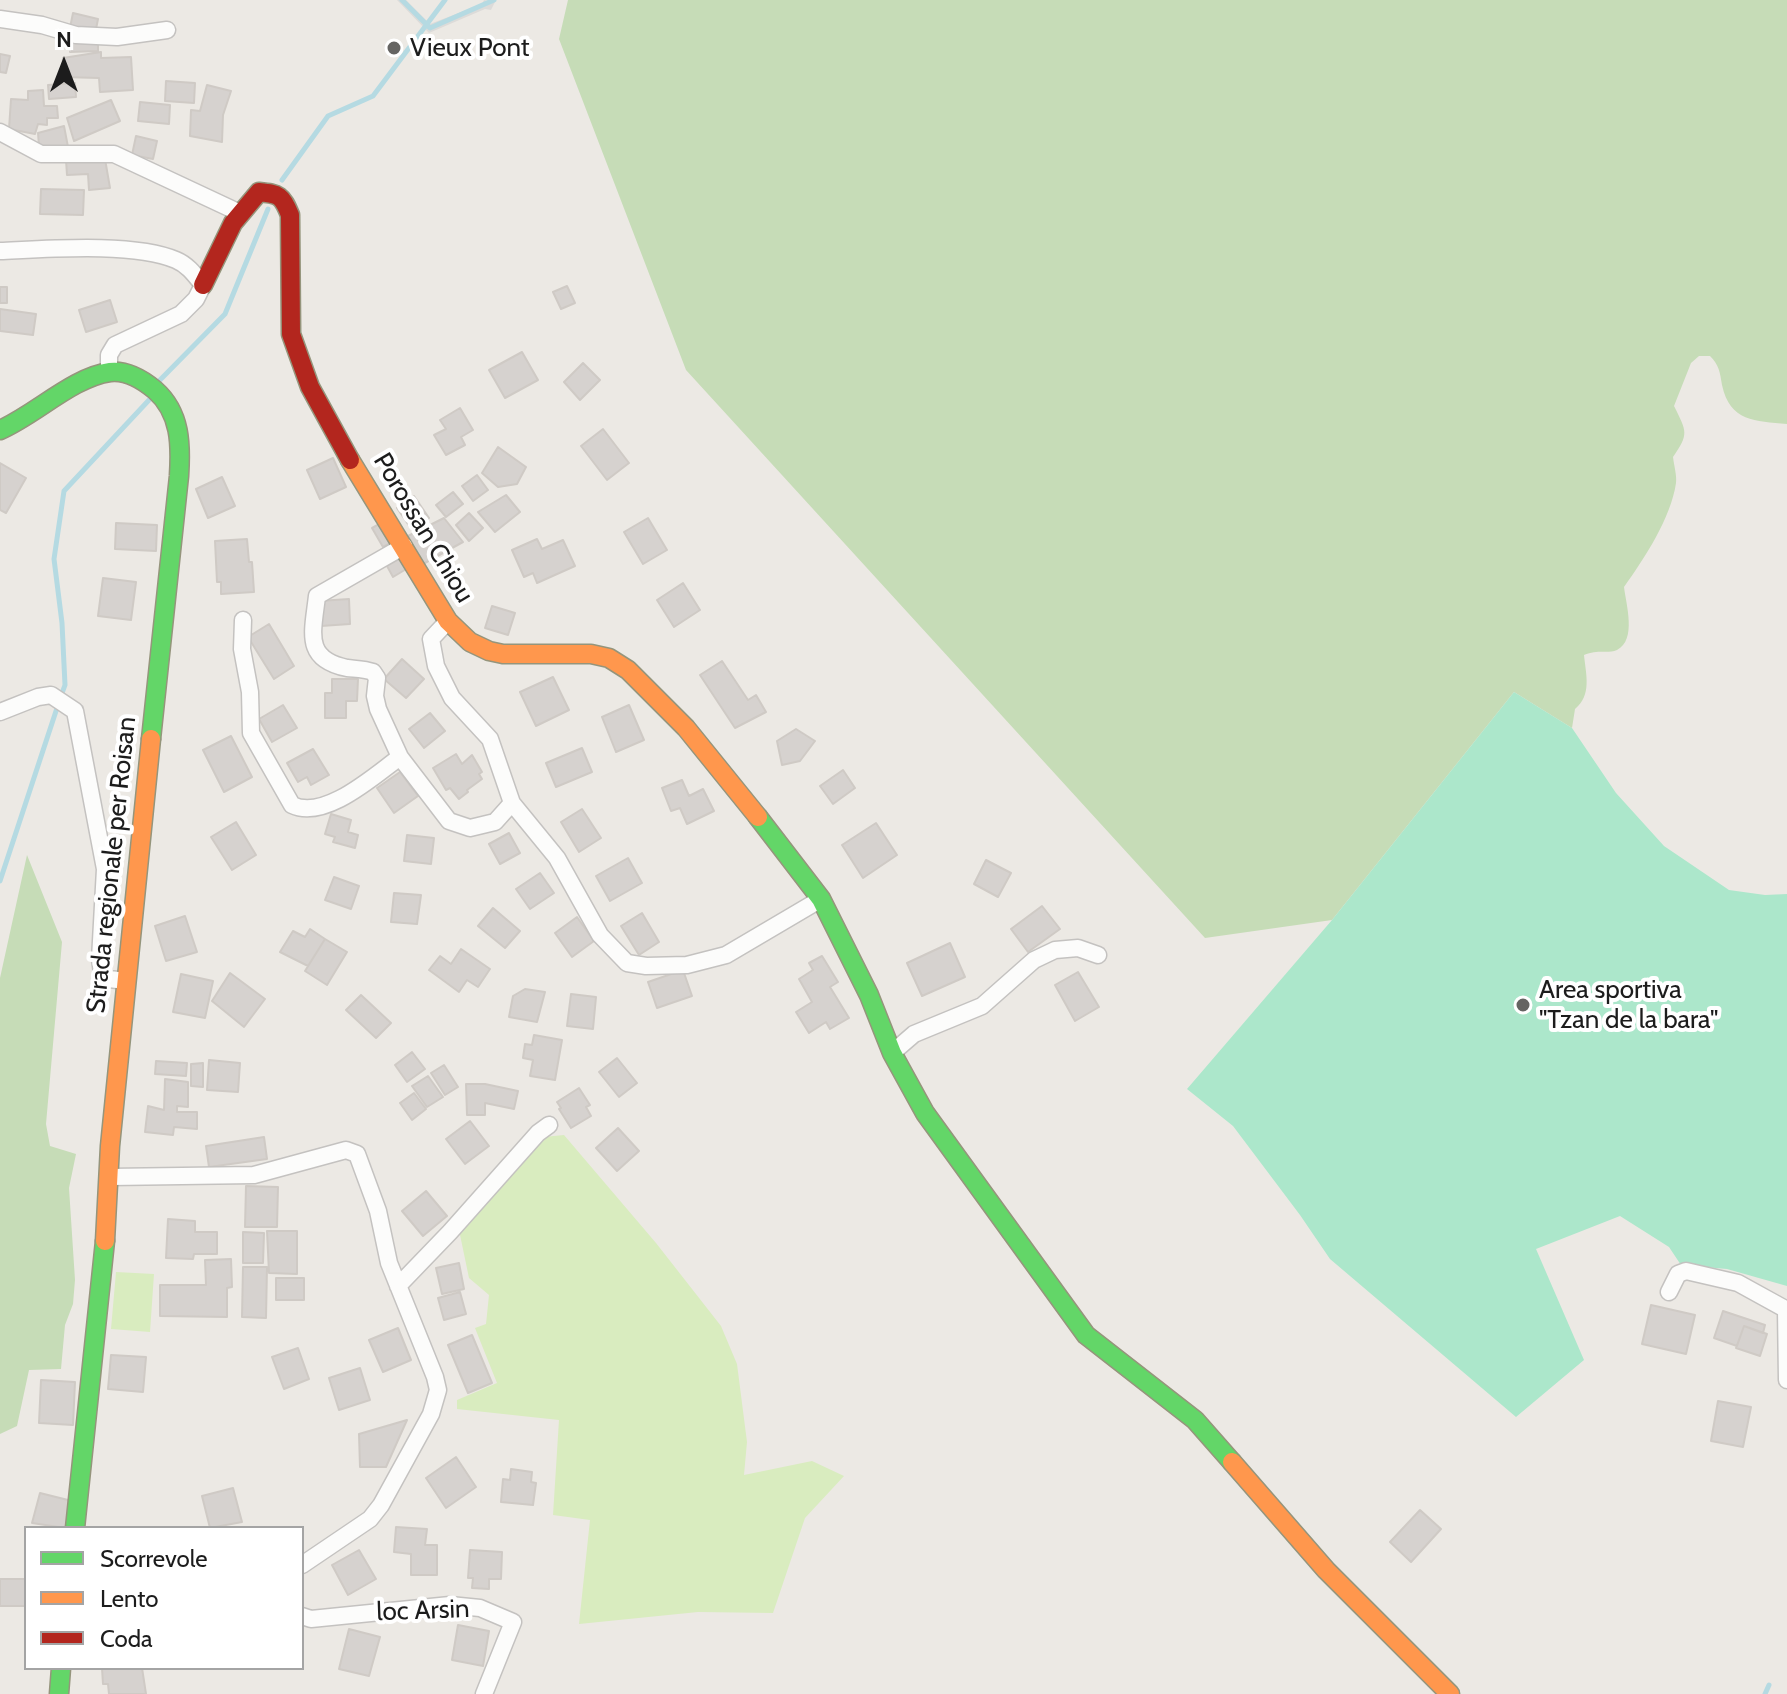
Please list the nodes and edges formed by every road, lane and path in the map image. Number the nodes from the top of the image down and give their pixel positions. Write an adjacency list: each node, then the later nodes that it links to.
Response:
1 (0, 19): 2 (street)
2 (167, 30)
3 (0, 132): 4 (street)
4 (240, 213): 6 (street); 9 (street, Porossan Chiou)
5 (0, 251): 6 (street)
6 (203, 285): 7 (street)
7 (109, 372): 8 (street); 17 (street, Strada regionale per Roisan)
8 (0, 430)
9 (404, 546): 11 (street, Porossan Chiou); 13 (street)
10 (243, 620): 13 (street)
11 (448, 621): 14 (street); 15 (street, Porossan Chiou)
12 (0, 712): 17 (street)
13 (400, 757): 14 (street)
14 (512, 803): 15 (street)
15 (824, 906): 18 (street, Porossan Chiou)
16 (1098, 955): 18 (street)
17 (126, 981): 20 (street, Strada regionale per Roisan)
18 (892, 1053): 31 (street, Porossan Chiou)
19 (549, 1125): 21 (street)
20 (110, 1177): 21 (street); 25 (street, Strada regionale per Roisan)
21 (398, 1286): 26 (street)
22 (1669, 1292): 23 (street)
23 (1786, 1310): 24 (street)
24 (1787, 1380)
25 (75, 1526)
26 (304, 1564)
27 (304, 1617): 30 (street, loc Arsin)
28 (61, 1670): 29 (street)
29 (59, 1694)
30 (484, 1694)
31 (1450, 1694)

